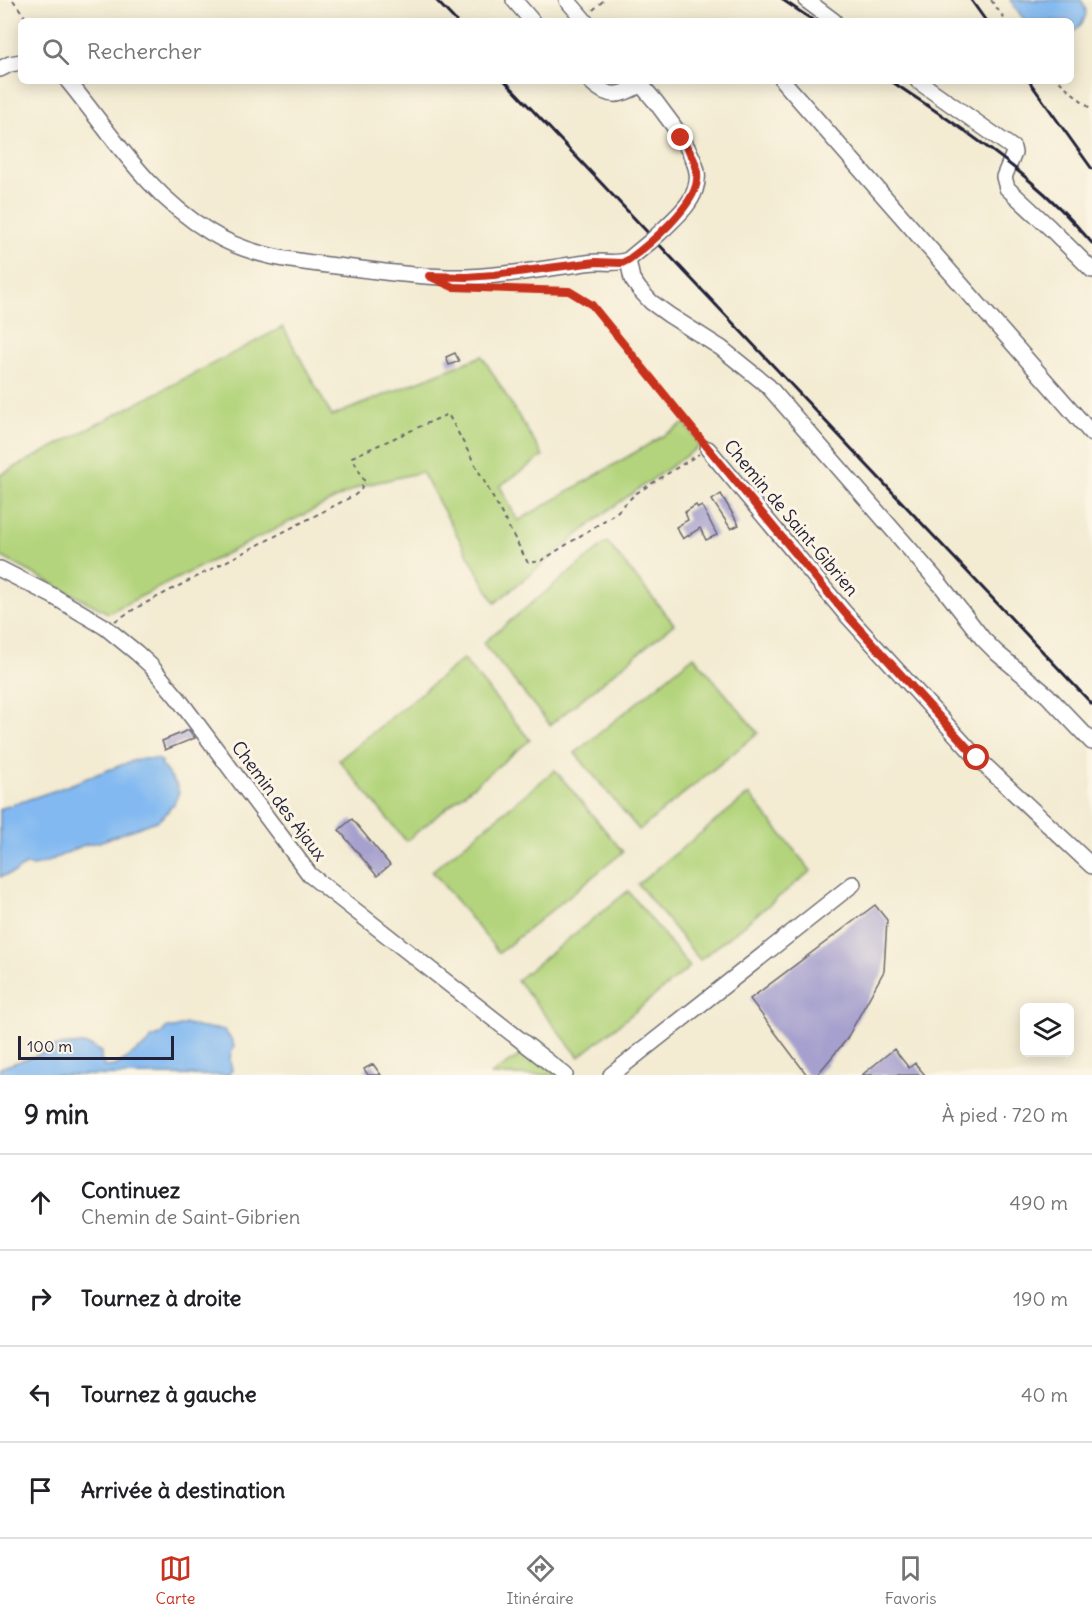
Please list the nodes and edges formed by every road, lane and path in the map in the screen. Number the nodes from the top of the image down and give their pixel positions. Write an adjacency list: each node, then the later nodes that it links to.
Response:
1 (13, 0): 7 (path)
2 (514, 0): 8 (street)
3 (567, 0): 9 (street)
4 (604, 0): 10 (path)
5 (806, 0): 11 (street)
6 (991, 0): 12 (path)
7 (26, 18)
8 (529, 18)
9 (583, 18)
10 (585, 18)
11 (830, 18)
12 (1004, 18)
13 (18, 63): 14 (street)
14 (0, 69)
15 (70, 84): 23 (street)
16 (594, 84): 17 (street)
17 (639, 84)
18 (641, 84): 23 (street, bridge)
19 (786, 84): 26 (street)
20 (922, 84): 24 (street)
21 (1062, 84): 22 (path)
22 (1092, 110)
23 (628, 260): 30 (street)
24 (1092, 270)
25 (486, 288): 27 (path, Chemin de Saint-Gibrien)
26 (1092, 434)
27 (708, 448): 29 (path); 31 (street, Chemin de Saint-Gibrien)
28 (0, 569): 29 (street, Chemin des Ajaux)
29 (105, 627): 33 (street, Chemin des Ajaux)
30 (1092, 742)
31 (1092, 866)
32 (852, 884): 34 (street)
33 (565, 1075)
34 (611, 1075)

